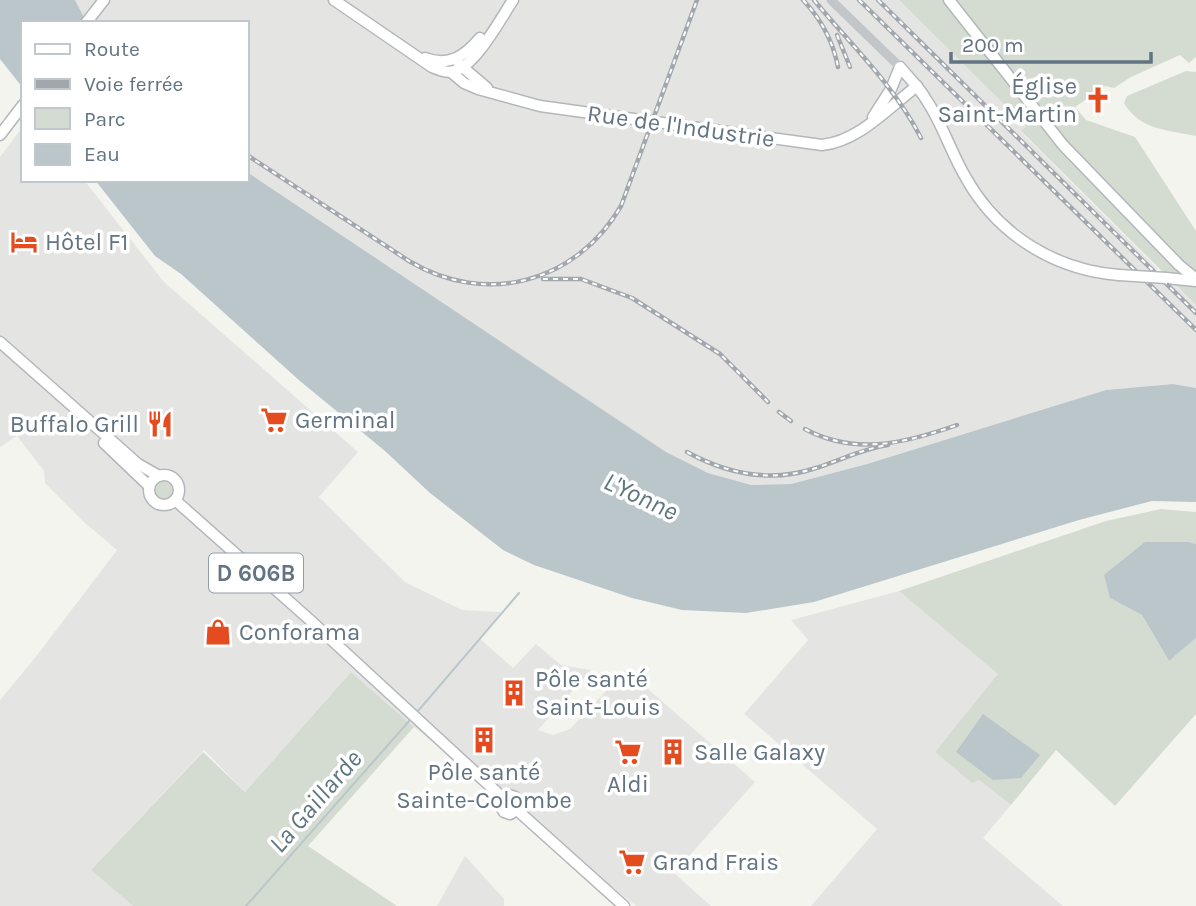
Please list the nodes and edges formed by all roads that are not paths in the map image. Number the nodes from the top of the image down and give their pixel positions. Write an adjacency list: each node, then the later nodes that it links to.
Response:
1 (334, 0): 9 (main road)
2 (513, 0): 7 (main road); 9 (main road)
3 (831, 0): 8 (street)
4 (948, 0): 16 (main road)
5 (102, 2): 6 (main road)
6 (88, 21)
7 (474, 57): 9 (main road); 10 (main road)
8 (900, 67): 11 (main road); 14 (main road)
9 (457, 70): 10 (main road); 12 (main road)
10 (476, 80): 12 (main road)
11 (917, 86): 14 (main road, Rue de l'Industrie); 17 (main road, bridge)
12 (492, 91): 14 (main road, Rue de l'Industrie)
13 (21, 107): 15 (main road)
14 (867, 125)
15 (0, 135)
16 (1177, 263): 17 (main road); 18 (main road)
17 (1160, 276): 18 (main road)
18 (1196, 280)
19 (0, 342): 21 (main road)
20 (0, 351): 22 (main road)
21 (159, 476): 22 (main road); 23 (main road)
22 (149, 486): 23 (main road)
23 (175, 500): 24 (main road, D 606B)
24 (624, 906)

